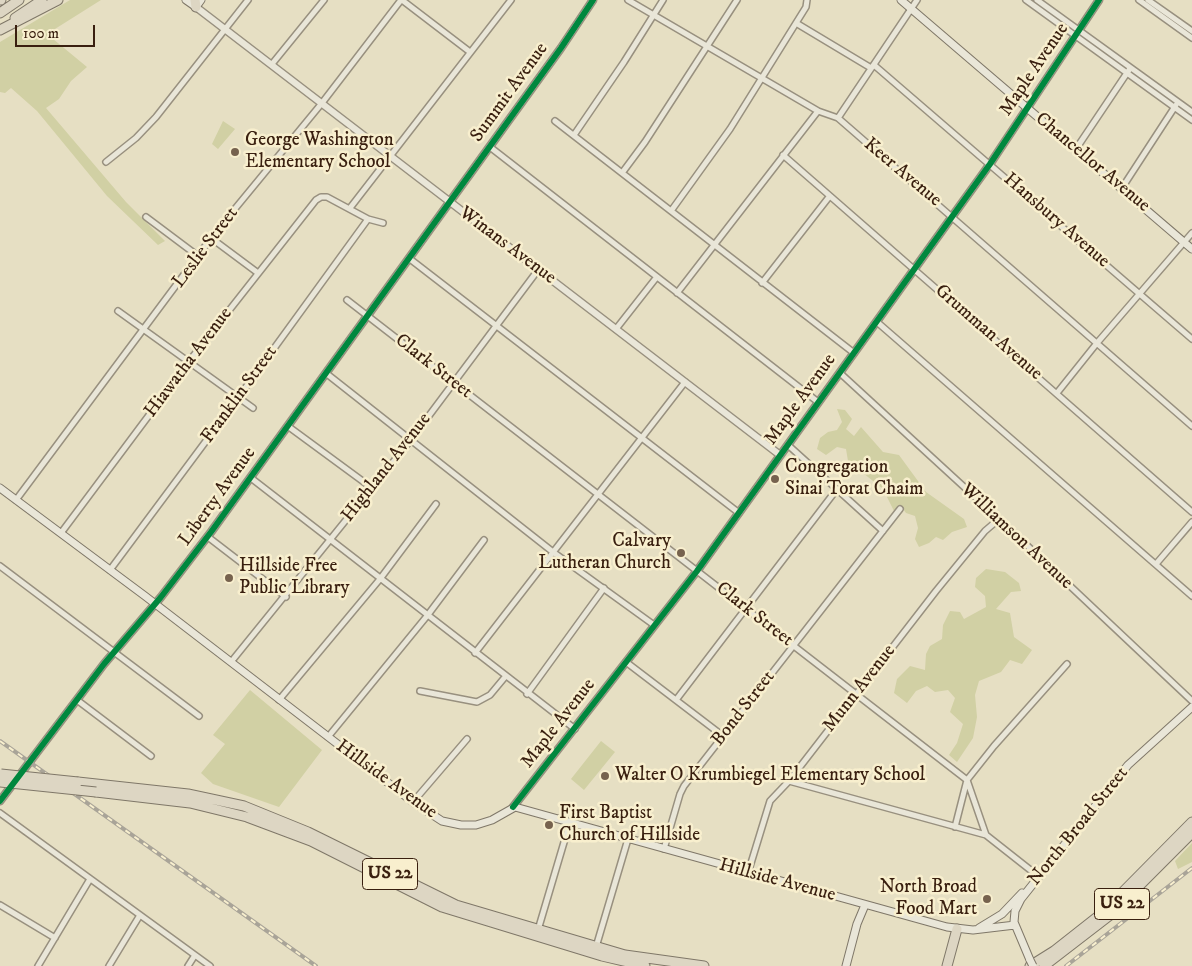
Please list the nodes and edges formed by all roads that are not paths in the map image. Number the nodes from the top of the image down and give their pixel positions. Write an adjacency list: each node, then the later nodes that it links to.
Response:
1 (19, 0): 23 (highway)
2 (42, 0): 27 (highway)
3 (58, 0): 27 (highway)
4 (186, 0): 21 (main road, Winans Avenue)
5 (248, 0): 28 (street)
6 (324, 0): 34 (street)
7 (402, 0): 33 (street); 38 (street, Leslie Street)
8 (511, 0): 33 (street)
9 (593, 0): 47 (street, Summit Avenue)
10 (628, 0): 24 (street, Keer Avenue)
11 (664, 0): 24 (street)
12 (737, 0): 32 (street)
13 (807, 0): 25 (street)
14 (901, 0): 22 (main road, Chancellor Avenue)
15 (917, 0): 22 (street)
16 (1026, 0): 30 (street)
17 (1037, 0): 30 (street)
18 (1099, 0): 30 (street, Maple Avenue)
19 (1139, 0): 26 (street)
20 (1148, 0): 26 (street)
21 (197, 2): 28 (street, Winans Avenue)
22 (912, 8): 35 (street); 40 (main road, Chancellor Avenue)
23 (0, 13)
24 (654, 14): 32 (street, Keer Avenue); 46 (street)
25 (796, 23): 35 (street, Hansbury Avenue); 37 (street)
26 (1180, 26): 29 (street); 31 (street)
27 (0, 29)
28 (225, 29): 34 (street, Winans Avenue); 51 (street)
29 (1192, 32)
30 (1077, 34): 36 (street); 40 (street, Maple Avenue)
31 (1192, 38)
32 (707, 46): 37 (street, Keer Avenue); 53 (street)
33 (470, 52): 50 (street)
34 (272, 64): 38 (street, Winans Avenue)
35 (872, 66): 43 (street); 52 (street, Hansbury Avenue)
36 (1129, 70): 39 (street); 48 (street)
37 (762, 77): 41 (street, Keer Avenue); 58 (street)
38 (322, 103): 50 (street, Winans Avenue); 64 (street, Leslie Street)
39 (1176, 105): 42 (street); 44 (street); 54 (street)
40 (1027, 108): 48 (main road, Chancellor Avenue); 52 (street, Maple Avenue)
41 (818, 111): 43 (street, Keer Avenue); 49 (street)
42 (1192, 112)
43 (838, 118): 59 (street, Keer Avenue)
44 (1192, 120)
45 (555, 122): 46 (street)
46 (574, 135): 53 (street)
47 (490, 147): 56 (street, Summit Avenue); 73 (street)
48 (1076, 149): 54 (main road, Chancellor Avenue)
49 (783, 155): 55 (street, Grumman Avenue); 66 (street)
50 (391, 156): 56 (street, Winans Avenue); 57 (street)
51 (106, 162)
52 (990, 164): 59 (street, Maple Avenue); 76 (street, Hansbury Avenue)
53 (622, 173): 58 (street)
54 (1122, 188): 65 (main road, Chancellor Avenue)
55 (829, 197): 70 (street, Grumman Avenue); 74 (street)
56 (449, 202): 69 (street, Liberty Avenue); 71 (street, Winans Avenue)
57 (350, 208): 61 (street); 72 (street, Hiawatha Avenue)
58 (670, 211): 66 (street)
59 (953, 216): 70 (street, Maple Avenue); 85 (street, Keer Avenue)
60 (146, 217): 68 (street)
61 (368, 218): 62 (street); 93 (street, Franklin Street)
62 (383, 224)
63 (1192, 233): 65 (street)
64 (212, 238): 68 (street, Leslie Street); 72 (street)
65 (1184, 242): 67 (main road, Chancellor Avenue); 76 (street)
66 (714, 244): 74 (street); 75 (street)
67 (1192, 249)
68 (198, 256): 83 (street, Leslie Street)
69 (410, 259): 79 (street, Liberty Avenue); 81 (street)
70 (915, 269): 80 (street, Maple Avenue); 92 (street, Grumman Avenue)
71 (538, 270): 81 (street, Highland Avenue); 82 (street, Winans Avenue)
72 (258, 273): 87 (street, Hiawatha Avenue)
73 (656, 278): 75 (street); 82 (street)
74 (762, 283): 86 (street)
75 (677, 293): 94 (street)
76 (1140, 294): 84 (street, Hansbury Avenue); 85 (street)
77 (347, 300): 79 (street, Clark Street)
78 (118, 311): 83 (street)
79 (368, 316): 89 (street, Liberty Avenue); 91 (street, Clark Street)
80 (877, 322): 86 (street, Maple Avenue); 120 (street)
81 (496, 326): 91 (street, Highland Avenue); 98 (street)
82 (616, 329): 90 (street, Winans Avenue)
83 (144, 330): 87 (street); 107 (street, Leslie Street)
84 (1192, 339)
85 (1096, 343): 92 (street); 96 (street, Keer Avenue)
86 (854, 354): 88 (street, Maple Avenue)
87 (189, 362): 93 (street); 115 (street, Hiawatha Avenue)
88 (840, 373): 94 (street, Maple Avenue); 112 (street, Williamson Avenue)
89 (327, 374): 97 (street, Liberty Avenue); 99 (street)
90 (685, 382): 98 (street); 101 (street, Winans Avenue)
91 (454, 383): 99 (street, Highland Avenue); 106 (street, Clark Street)
92 (1057, 393): 110 (street, Grumman Avenue)
93 (238, 398): 95 (street); 122 (street, Franklin Street)
94 (818, 402): 100 (street, Maple Avenue)
95 (253, 408)
96 (1192, 426)
97 (288, 427): 102 (street, Liberty Avenue); 104 (street)
98 (641, 439): 106 (street); 111 (street)
99 (410, 441): 104 (street, Highland Avenue); 119 (street)
100 (788, 444): 101 (street, Maple Avenue); 105 (street)
101 (780, 455): 111 (street, Maple Avenue)
102 (251, 478): 116 (street, Liberty Avenue); 117 (street)
103 (0, 488): 107 (main road, Hillside Avenue)
104 (372, 488): 117 (street, Highland Avenue)
105 (837, 489): 114 (street); 129 (street)
106 (598, 495): 119 (street); 123 (street, Clark Street)
107 (16, 500): 115 (main road, Hillside Avenue)
108 (436, 504): 124 (street)
109 (900, 509): 114 (street, Bond Street)
110 (1192, 512)
111 (738, 513): 123 (street, Maple Avenue)
112 (999, 519): 141 (street, Munn Avenue); 145 (street, Williamson Avenue)
113 (1192, 522): 120 (street)
114 (884, 531): 132 (street, Bond Street)
115 (61, 533): 122 (main road, Hillside Avenue)
116 (208, 537): 126 (street); 128 (street, Liberty Avenue)
117 (331, 540): 124 (street); 126 (street, Highland Avenue)
118 (484, 540): 130 (street)
119 (553, 552): 125 (street); 134 (street)
120 (1156, 564): 127 (street)
121 (0, 566): 133 (street)
122 (110, 570): 128 (main road, Hillside Avenue)
123 (697, 571): 129 (street, Clark Street); 131 (street, Maple Avenue)
124 (380, 579): 130 (street); 143 (street)
125 (604, 588): 131 (street); 140 (street)
126 (286, 596): 135 (street, Highland Avenue)
127 (1192, 596)
128 (156, 604): 133 (street, Liberty Avenue); 135 (main road, Hillside Avenue)
129 (746, 608): 132 (street, Clark Street); 144 (street)
130 (428, 616): 134 (street); 150 (street)
131 (654, 625): 136 (street, Maple Avenue)
132 (793, 645): 141 (street, Clark Street); 149 (street, Bond Street)
133 (115, 652): 142 (street, Liberty Avenue); 147 (street)
134 (475, 653): 138 (street)
135 (231, 662): 143 (main road, Hillside Avenue)
136 (626, 662): 144 (street); 148 (street, Maple Avenue)
137 (1067, 664): 154 (street)
138 (505, 677): 139 (street); 140 (street)
139 (420, 691)
140 (527, 694): 148 (street)
141 (856, 694): 154 (street, Clark Street); 155 (street, Munn Avenue)
142 (77, 700): 152 (street); 157 (street, Liberty Avenue)
143 (279, 700): 150 (main road, Hillside Avenue)
144 (676, 700): 149 (street)
145 (1192, 701)
146 (1192, 707): 169 (main road, North Broad Street)
147 (199, 716)
148 (575, 729): 159 (street, Maple Avenue)
149 (723, 736): 167 (street, Bond Street)
150 (328, 738): 158 (main road, Hillside Avenue)
151 (466, 738): 158 (street)
152 (151, 756)
153 (0, 774): 177 (highway, US 22, bridge)
154 (968, 780): 163 (street); 165 (street)
155 (789, 781): 163 (street); 168 (street, Munn Avenue)
156 (0, 782): 187 (highway, US 22, bridge)
157 (0, 801)
158 (413, 802): 159 (main road, Hillside Avenue)
159 (513, 807): 161 (main road, Hillside Avenue)
160 (0, 813): 170 (street)
161 (570, 822): 166 (main road, Hillside Avenue); 177 (street)
162 (1192, 822): 182 (highway, US 22)
163 (955, 827): 165 (street)
164 (1192, 833): 191 (highway, US 22)
165 (986, 835): 169 (street)
166 (628, 839): 167 (main road, Hillside Avenue); 180 (street)
167 (664, 849): 168 (main road, Hillside Avenue)
168 (748, 873): 173 (main road, Hillside Avenue)
169 (1038, 876): 171 (main road, North Broad Street)
170 (90, 879): 174 (street); 179 (street)
171 (1028, 888): 175 (main road, North Broad Street); 178 (main road)
172 (0, 905): 179 (street)
173 (865, 905): 176 (main road, Hillside Avenue); 189 (main road)
174 (140, 915): 181 (street); 184 (street)
175 (1014, 925): 178 (main road, Hillside Avenue); 182 (main road)
176 (957, 929): 178 (main road, Hillside Avenue); 190 (highway)
177 (538, 930): 180 (highway, US 22)
178 (973, 930)
179 (55, 938): 183 (street)
180 (596, 947): 188 (highway, US 22)
181 (195, 955): 185 (street); 186 (street)
182 (1031, 964)
183 (38, 966)
184 (110, 966)
185 (188, 966)
186 (210, 966)
187 (645, 966)
188 (704, 966)
189 (846, 966)
190 (947, 966)
191 (1044, 966)

